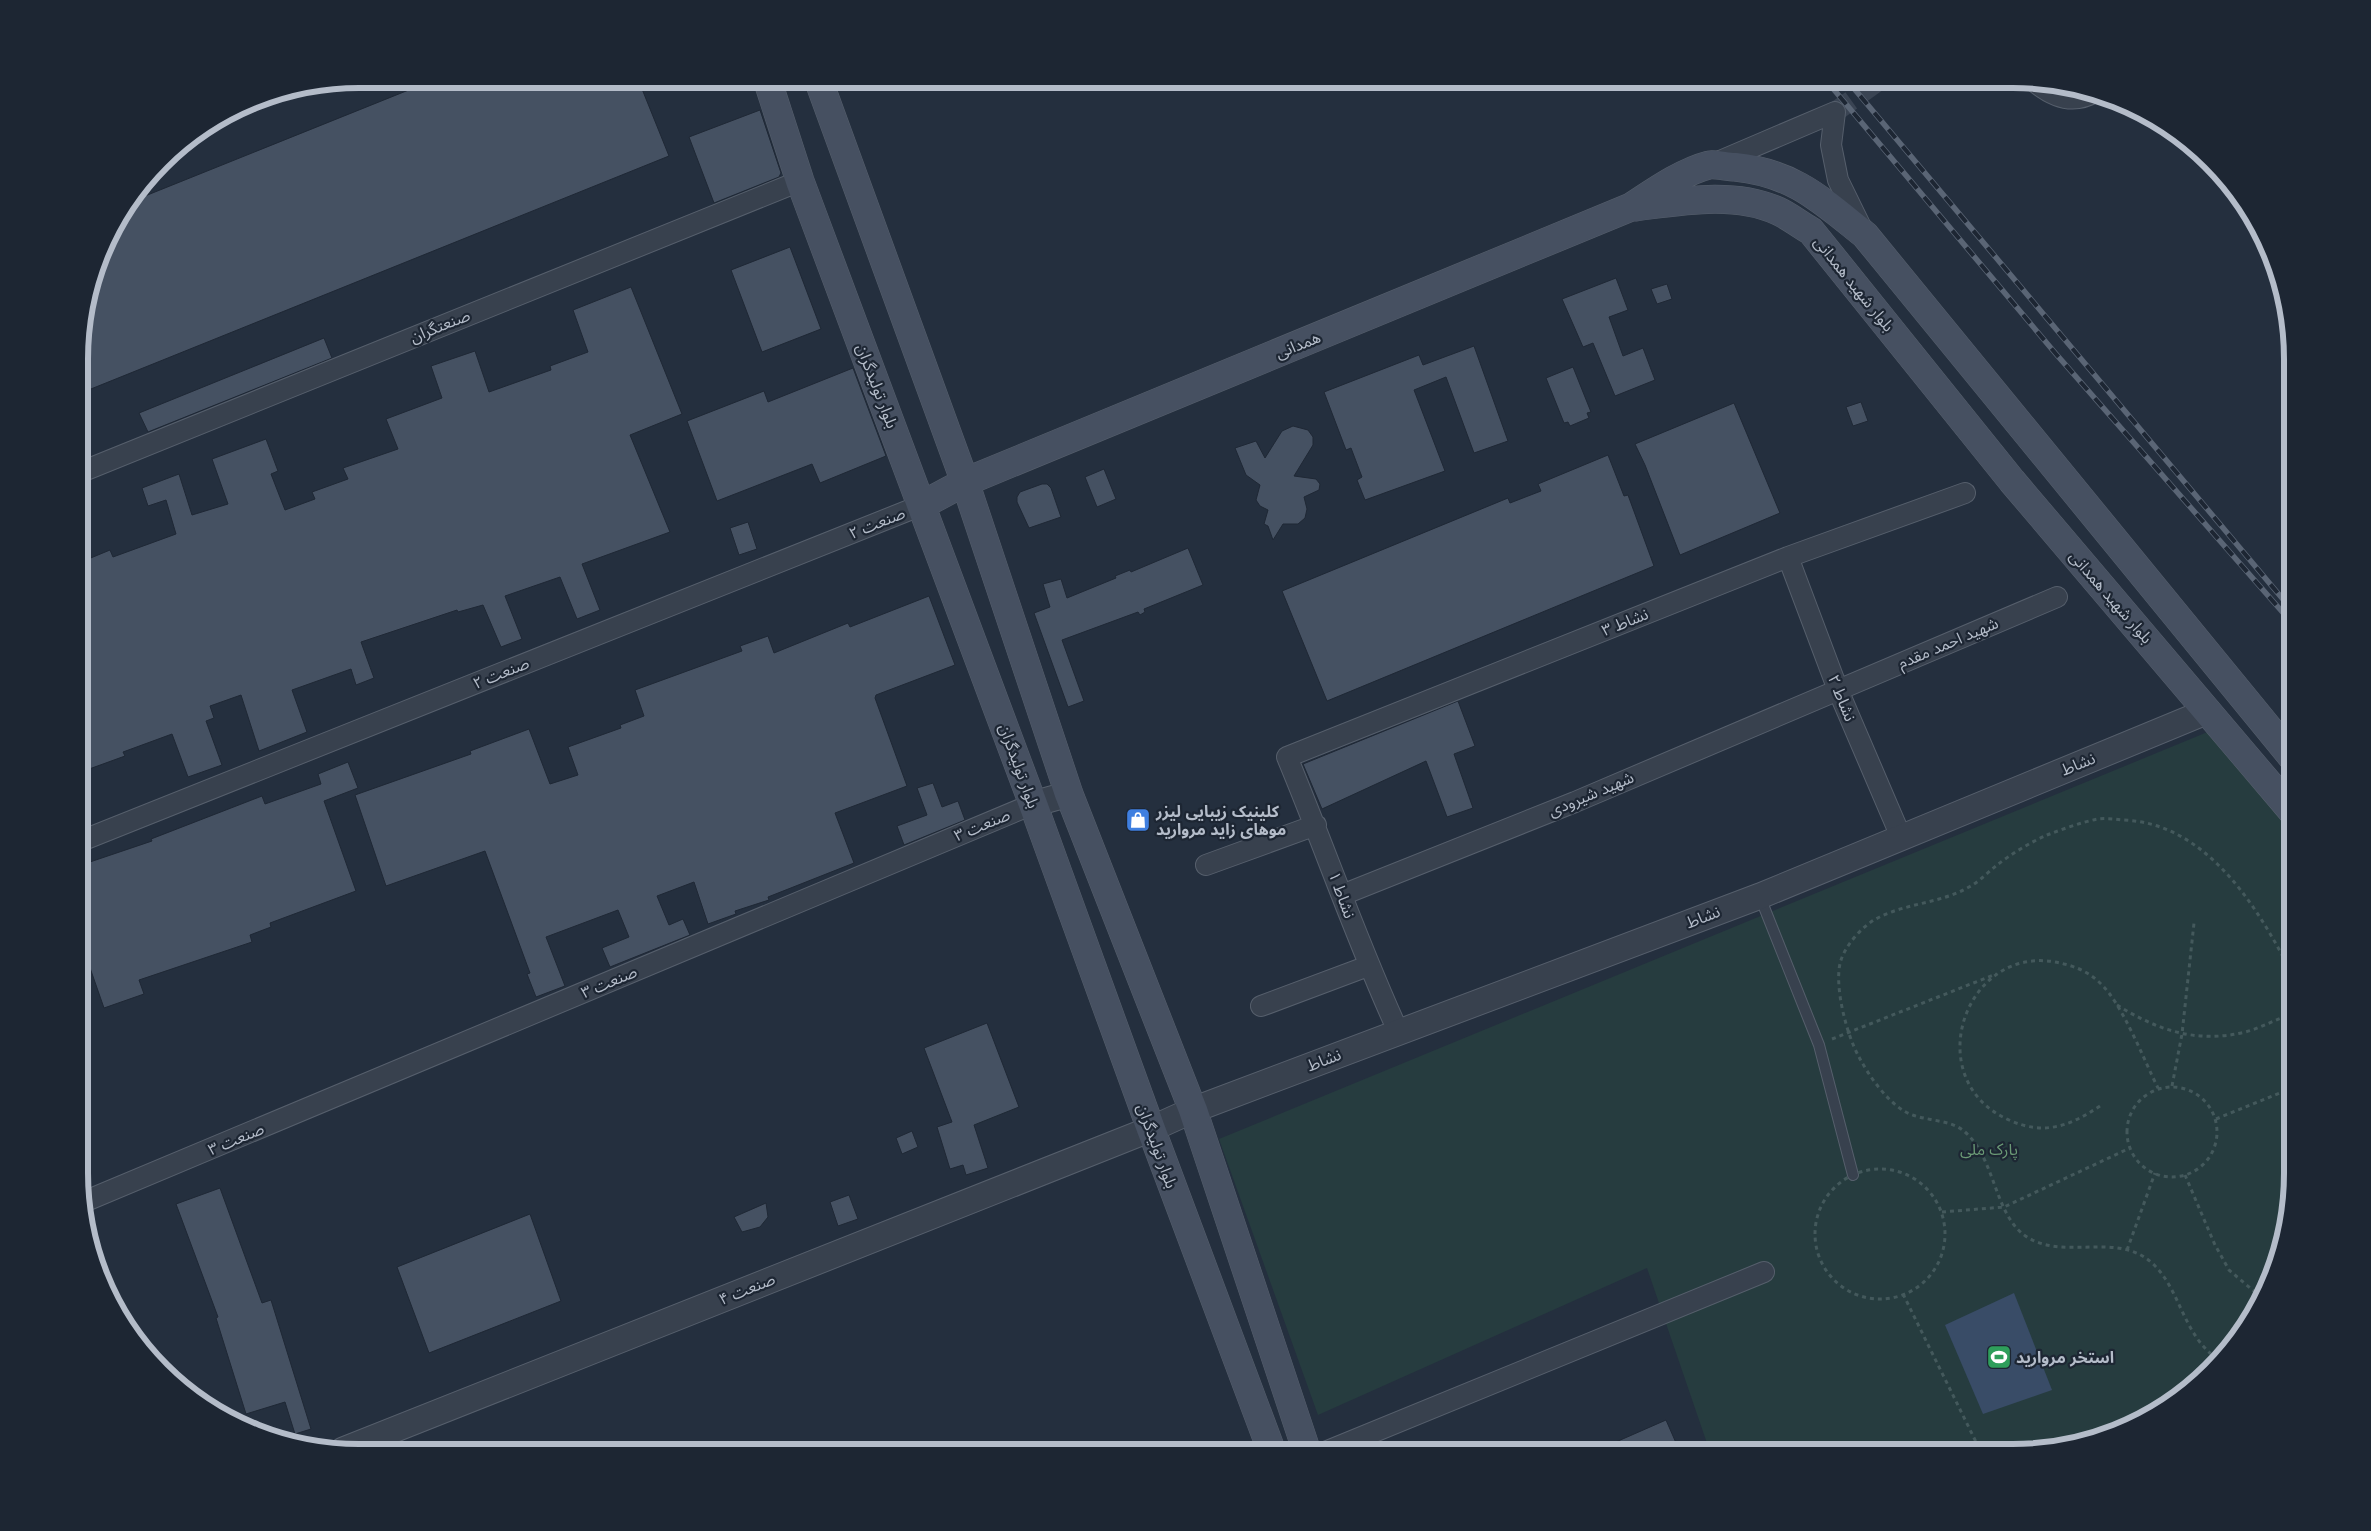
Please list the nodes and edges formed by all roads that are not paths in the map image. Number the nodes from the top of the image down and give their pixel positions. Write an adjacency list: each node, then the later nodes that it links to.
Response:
1 (770, 88): 6 (main road, بلوار تولیدگران)
2 (821, 88): 12 (main road)
3 (2044, 90): 4 (street)
4 (2083, 97)
5 (1710, 165): 7 (main road, بلوار شهید همدانی); 8 (main road, بلوار شهید همدانی); 8 (street)
6 (800, 181): 11 (street, صنعتگران); 14 (main road, بلوار تولیدگران)
7 (1631, 207): 10 (main road, بلوار شهید همدانی); 12 (main road, همدانی)
8 (1865, 235): 9 (main road, بلوار شهید همدانی)
9 (2008, 410): 10 (main road); 19 (main road, بلوار شهید همدانی)
10 (1976, 435): 18 (main road, بلوار شهید همدانی)
11 (88, 469)
12 (965, 482): 14 (main road, همدانی); 21 (main road)
13 (1965, 493): 15 (street, نشاط ۳)
14 (922, 505): 23 (main road, بلوار تولیدگران); 26 (street, صنعت ۲)
15 (1788, 557): 17 (street, نشاط ۲); 20 (street, نشاط ۳)
16 (2057, 597): 17 (street, شهید احمد مقدم)
17 (1838, 690): 25 (street, نشاط ۲); 28 (street, شهید شیرودی)
18 (2208, 711): 22 (main road, بلوار شهید همدانی); 25 (street, نشاط)
19 (2284, 747)
20 (1287, 757): 24 (street, نشاط ۱)
21 (1069, 794): 23 (street); 33 (main road)
22 (2284, 801)
23 (1033, 804): 34 (main road, بلوار تولیدگران); 36 (street, صنعت ۳)
24 (1316, 825): 27 (street); 28 (street, نشاط ۱)
25 (1901, 837): 29 (street, نشاط)
26 (88, 838)
27 (1206, 865)
28 (1342, 895): 30 (street, نشاط ۱)
29 (1760, 896): 32 (street, نشاط); 35 (lane)
30 (1368, 966): 31 (street); 32 (street, نشاط ۱)
31 (1261, 1006)
32 (1398, 1031): 33 (street, نشاط)
33 (1192, 1110): 34 (street, نشاط); 40 (main road)
34 (1151, 1129): 38 (street, صنعت ۴); 39 (main road, بلوار تولیدگران)
35 (1853, 1175)
36 (89, 1200)
37 (1764, 1272): 41 (street)
38 (359, 1444)
39 (1269, 1444)
40 (1304, 1444)
41 (1345, 1444)

